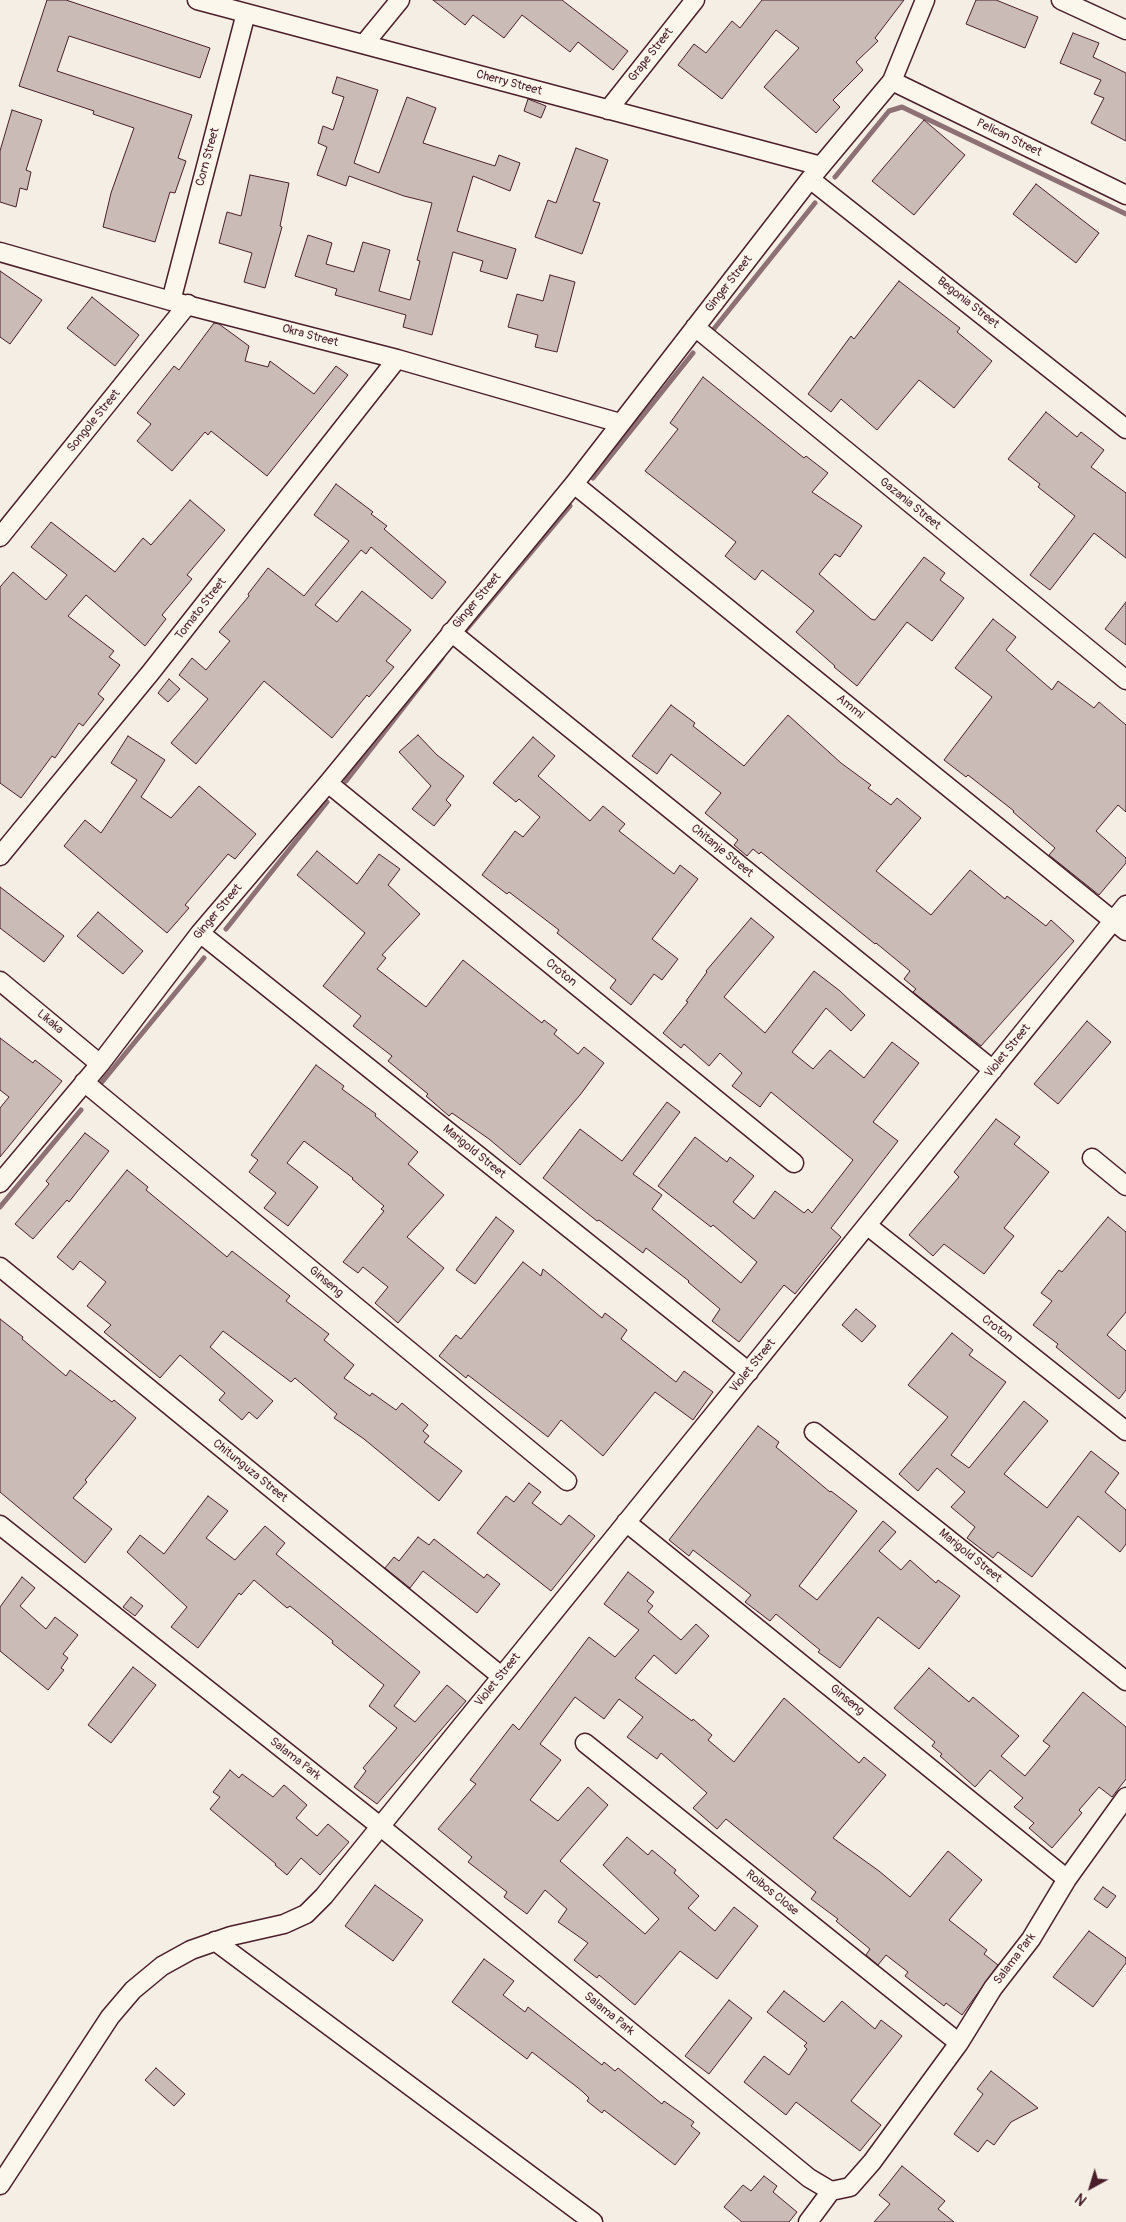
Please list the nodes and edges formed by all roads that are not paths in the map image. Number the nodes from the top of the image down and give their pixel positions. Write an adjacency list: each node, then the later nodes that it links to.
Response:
1 (197, 0): 6 (street, Cherry Street)
2 (400, 0): 8 (street)
3 (695, 0): 10 (street, Grape Street)
4 (925, 0): 9 (street, Ginger Street)
5 (1061, 0): 7 (street)
6 (246, 13): 8 (street, Cherry Street); 14 (street, Corn Street)
7 (1126, 30)
8 (364, 44): 10 (street, Cherry Street)
9 (892, 81): 11 (street, Ginger Street); 12 (street, Pelican Street)
10 (608, 110): 11 (street, Cherry Street)
11 (816, 172): 16 (street, Ginger Street); 19 (street, Begonia Street)
12 (1126, 195)
13 (0, 252): 14 (street, Okra Street)
14 (171, 300): 15 (street, Okra Street)
15 (188, 304): 17 (street, Okra Street); 21 (street, Songole Street)
16 (695, 327): 18 (street, Ginger Street); 23 (street, Gazania Street)
17 (397, 359): 18 (street, Okra Street); 25 (street, Tomato Street)
18 (620, 423): 20 (street, Ginger Street)
19 (1126, 429)
20 (574, 484): 22 (street, Ginger Street); 27 (street, Ammi)
21 (0, 537)
22 (451, 632): 24 (street, Ginger Street); 31 (street, Chitanje Street)
23 (1126, 680)
24 (328, 783): 28 (street, Ginger Street); 34 (street, Croton)
25 (0, 856)
26 (1126, 905): 27 (street, Violet Street)
27 (1120, 926): 31 (street, Violet Street)
28 (200, 933): 30 (street, Ginger Street); 39 (street, Marigold Street)
29 (0, 981): 30 (street, Likaka)
30 (100, 1064): 32 (street, Ginger Street)
31 (994, 1070): 37 (street, Violet Street)
32 (84, 1082): 35 (street, Ginger Street); 42 (street, Ginseng)
33 (1092, 1158): 36 (street)
34 (794, 1163)
35 (0, 1183)
36 (1126, 1186)
37 (868, 1226): 39 (street, Violet Street); 40 (street, Croton)
38 (0, 1267): 45 (street, Chitunguza Street)
39 (749, 1372): 43 (street, Violet Street)
40 (1126, 1431)
41 (814, 1432): 46 (street, Marigold Street)
42 (567, 1481)
43 (626, 1522): 45 (street, Violet Street); 50 (street, Ginseng)
44 (0, 1525): 49 (street, Salama Park)
45 (501, 1676): 49 (street, Violet Street)
46 (1126, 1681)
47 (585, 1743): 52 (street, Roibos Close)
48 (1126, 1797): 50 (street, Salama Park)
49 (381, 1827): 51 (street, Violet Street); 54 (street, Salama Park)
50 (1067, 1879): 52 (street, Salama Park)
51 (215, 1941): 53 (street, Violet Street); 55 (street)
52 (958, 2043): 54 (street, Salama Park)
53 (0, 2185)
54 (831, 2191): 56 (street)
55 (593, 2222)
56 (808, 2222)

